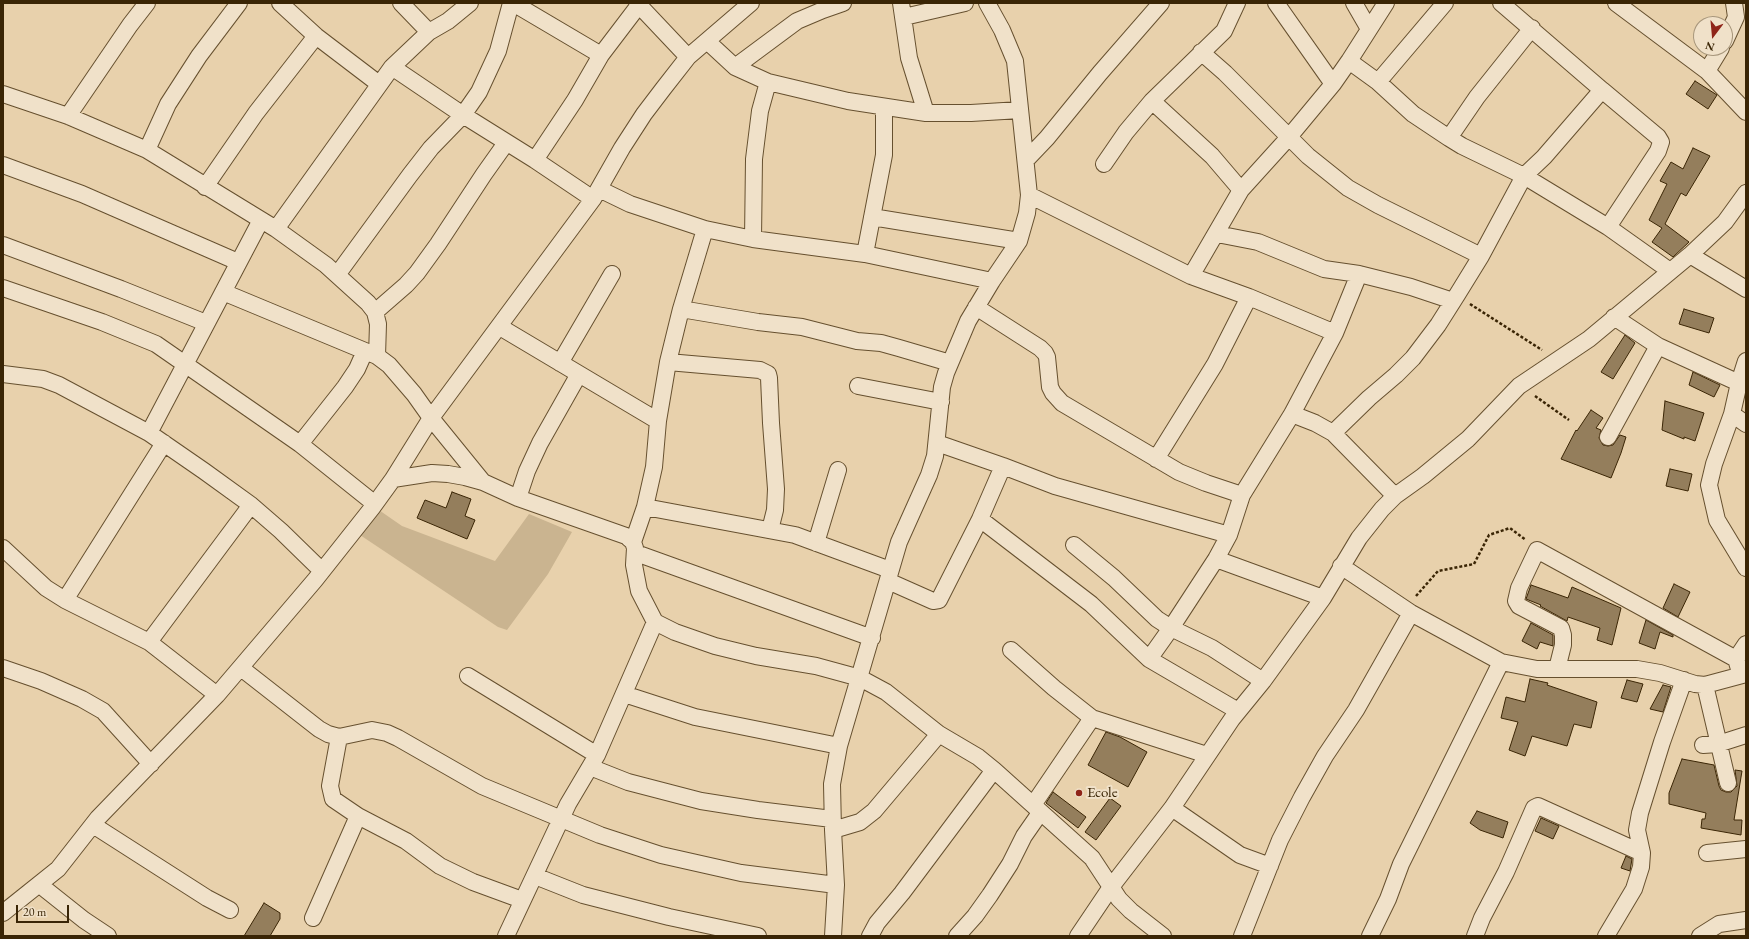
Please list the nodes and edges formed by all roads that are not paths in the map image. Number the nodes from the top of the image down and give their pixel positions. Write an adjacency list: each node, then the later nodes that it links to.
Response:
1 (239, 3): 52 (street)
2 (280, 3): 26 (street)
3 (401, 3): 25 (street)
4 (470, 3): 25 (street)
5 (512, 3): 29 (street); 47 (street)
6 (751, 3): 27 (street)
7 (843, 3): 34 (street)
8 (965, 3): 21 (street)
9 (987, 3): 44 (street)
10 (1161, 3): 54 (street)
11 (1276, 3): 39 (street)
12 (1354, 3): 24 (street)
13 (1386, 3): 24 (street)
14 (1445, 3): 37 (street)
15 (1501, 3): 23 (street)
16 (1616, 3): 35 (street)
17 (1734, 3): 22 (street)
18 (144, 4): 48 (street)
19 (638, 4): 29 (street); 31 (street)
20 (1232, 6): 28 (street)
21 (903, 10): 46 (street)
22 (1733, 24)
23 (1532, 28): 40 (street); 50 (street)
24 (1369, 29): 32 (street)
25 (429, 32): 33 (street)
26 (316, 36): 38 (street); 58 (street)
27 (708, 42): 31 (street); 34 (street)
28 (1201, 52): 42 (street); 49 (street)
29 (601, 55): 53 (street)
30 (1716, 56): 35 (street)
31 (688, 57): 61 (street)
32 (1349, 61): 37 (street); 39 (street)
33 (392, 67): 38 (street); 47 (street)
34 (735, 67): 36 (street)
35 (1708, 71): 45 (street)
36 (768, 82): 43 (street); 69 (street)
37 (1378, 82): 50 (street)
38 (379, 84): 66 (street)
39 (1332, 84): 49 (street)
40 (1602, 90): 57 (street); 65 (street)
41 (3, 94): 48 (street)
42 (1152, 101): 55 (street); 59 (street)
43 (884, 108): 46 (street); 63 (street)
44 (1020, 110): 46 (street); 54 (street)
45 (1746, 112)
46 (926, 113)
47 (463, 115): 51 (street); 79 (street)
48 (68, 116): 52 (street)
49 (1289, 137): 59 (street); 74 (street)
50 (1449, 138): 57 (street)
51 (506, 144): 53 (street); 89 (street)
52 (147, 150): 58 (street)
53 (535, 160): 61 (street)
54 (1026, 160): 62 (street)
55 (1104, 164)
56 (3, 165): 75 (street)
57 (1524, 176): 65 (street); 74 (street)
58 (205, 187): 64 (street)
59 (1241, 190): 68 (street)
60 (1746, 193): 73 (street)
61 (596, 194): 67 (street); 92 (street)
62 (1029, 195): 70 (street); 80 (street)
63 (872, 217): 70 (street); 72 (street)
64 (261, 220): 66 (street); 75 (street)
65 (1608, 227): 76 (street)
66 (276, 229): 79 (street)
67 (705, 230): 69 (street); 88 (street)
68 (1217, 234): 78 (street); 80 (street)
69 (752, 240): 72 (street)
70 (1019, 241): 81 (street)
71 (3, 246): 91 (street)
72 (865, 254): 81 (street)
73 (1690, 255): 76 (street); 83 (street)
74 (1481, 256): 86 (street)
75 (238, 262): 84 (street)
76 (1670, 271): 90 (street)
77 (612, 274): 98 (street)
78 (1360, 274): 86 (street); 93 (street)
79 (337, 275): 89 (street)
80 (1191, 276): 85 (street)
81 (992, 281): 87 (street)
82 (3, 288): 100 (street)
83 (1746, 289)
84 (223, 292): 91 (street); 95 (street)
85 (1249, 297): 93 (street); 117 (street)
86 (1455, 298): 111 (street)
87 (976, 308): 99 (street); 117 (street)
88 (681, 309): 97 (street); 99 (street)
89 (374, 312): 95 (street)
90 (1614, 317): 94 (street); 123 (street)
91 (206, 323): 100 (street)
92 (500, 327): 98 (street); 108 (street)
93 (1335, 333): 106 (street)
94 (1658, 346): 103 (street); 113 (street)
95 (371, 354): 108 (street); 116 (street)
96 (1746, 361): 103 (street)
97 (668, 362): 109 (street); 129 (street)
98 (560, 363): 102 (street)
99 (950, 363): 105 (street)
100 (185, 364): 112 (street); 116 (street)
101 (3, 374): 112 (street)
102 (579, 374): 109 (street); 124 (street)
103 (1739, 383): 107 (street)
104 (858, 386): 105 (street)
105 (940, 402): 115 (street)
106 (1292, 414): 111 (street); 122 (street)
107 (1732, 414): 110 (street); 137 (street)
108 (431, 418): 120 (street); 121 (street)
109 (658, 421): 127 (street)
110 (1746, 424)
111 (1333, 433): 123 (street)
112 (150, 434): 114 (street)
113 (1608, 437)
114 (164, 443): 126 (street); 141 (street)
115 (937, 443): 118 (street); 139 (street)
116 (300, 444): 125 (street)
117 (1156, 459): 122 (street)
118 (1003, 466): 128 (street); 130 (street)
119 (838, 470): 131 (street)
120 (393, 479): 121 (street); 125 (street)
121 (483, 482): 124 (street)
122 (1242, 495): 130 (street)
123 (1395, 496): 136 (street)
124 (518, 498): 134 (street)
125 (375, 504): 138 (street)
126 (250, 505): 138 (street); 146 (street)
127 (645, 507): 129 (street); 134 (street)
128 (980, 519): 139 (street); 149 (street)
129 (770, 530): 131 (street)
130 (1229, 535): 135 (street)
131 (816, 543): 139 (street)
132 (1074, 545): 144 (street)
133 (3, 548): 141 (street)
134 (634, 548): 143 (street); 145 (street)
135 (1216, 559): 140 (street); 144 (street)
136 (1341, 566): 140 (street); 142 (street)
137 (1746, 568)
138 (322, 571): 153 (street)
139 (889, 576): 145 (street)
140 (1323, 598): 159 (street)
141 (65, 600): 146 (street)
142 (1408, 611): 151 (street); 184 (street)
143 (655, 622): 157 (street); 161 (street)
144 (1171, 628): 149 (street); 159 (street)
145 (872, 638): 157 (street)
146 (149, 642): 162 (street)
147 (1746, 644): 150 (street)
148 (1011, 650): 164 (street)
149 (1149, 658): 163 (street)
150 (1736, 659): 154 (street); 155 (street)
151 (1501, 662): 154 (street); 203 (street)
152 (3, 668): 172 (street)
153 (241, 668): 162 (street); 167 (street)
154 (1557, 669): 158 (street)
155 (1744, 675): 160 (street)
156 (468, 676): 171 (street)
157 (860, 678): 165 (street); 169 (street)
158 (1684, 680): 160 (street); 182 (street)
159 (1264, 681): 163 (street)
160 (1705, 685): 168 (street)
161 (624, 694): 169 (street); 171 (street)
162 (217, 696): 172 (street)
163 (1238, 711): 170 (street)
164 (1092, 718): 170 (street); 176 (street)
165 (939, 734): 173 (street); 179 (street)
166 (1746, 735): 168 (street)
167 (339, 737): 177 (street); 178 (street)
168 (1711, 744): 174 (street)
169 (839, 746): 179 (street)
170 (1206, 755): 175 (street)
171 (593, 761): 178 (street); 179 (street)
172 (151, 764): 180 (street)
173 (994, 770): 176 (street); 198 (street)
174 (1728, 783)
175 (1172, 808): 184 (street); 188 (street)
176 (1037, 809): 188 (street); 199 (street)
177 (358, 816): 189 (street); 192 (street)
178 (561, 819): 185 (street); 187 (street)
179 (833, 824): 187 (street)
180 (93, 825): 186 (street); 190 (street)
181 (1746, 849): 183 (street)
182 (1642, 854): 204 (street); 205 (street)
183 (1707, 854)
184 (1270, 866): 202 (street)
185 (535, 876): 189 (street); 196 (street)
186 (40, 884): 191 (street); 194 (street)
187 (836, 885): 197 (street)
188 (1111, 886): 200 (street); 201 (street)
189 (522, 900): 195 (street)
190 (230, 910)
191 (3, 914)
192 (313, 918)
193 (1746, 920): 206 (street)
194 (108, 936)
195 (506, 936)
196 (758, 936)
197 (833, 936)
198 (870, 936)
199 (957, 936)
200 (1078, 936)
201 (1163, 936)
202 (1242, 936)
203 (1370, 936)
204 (1475, 936)
205 (1607, 936)
206 (1700, 936)

